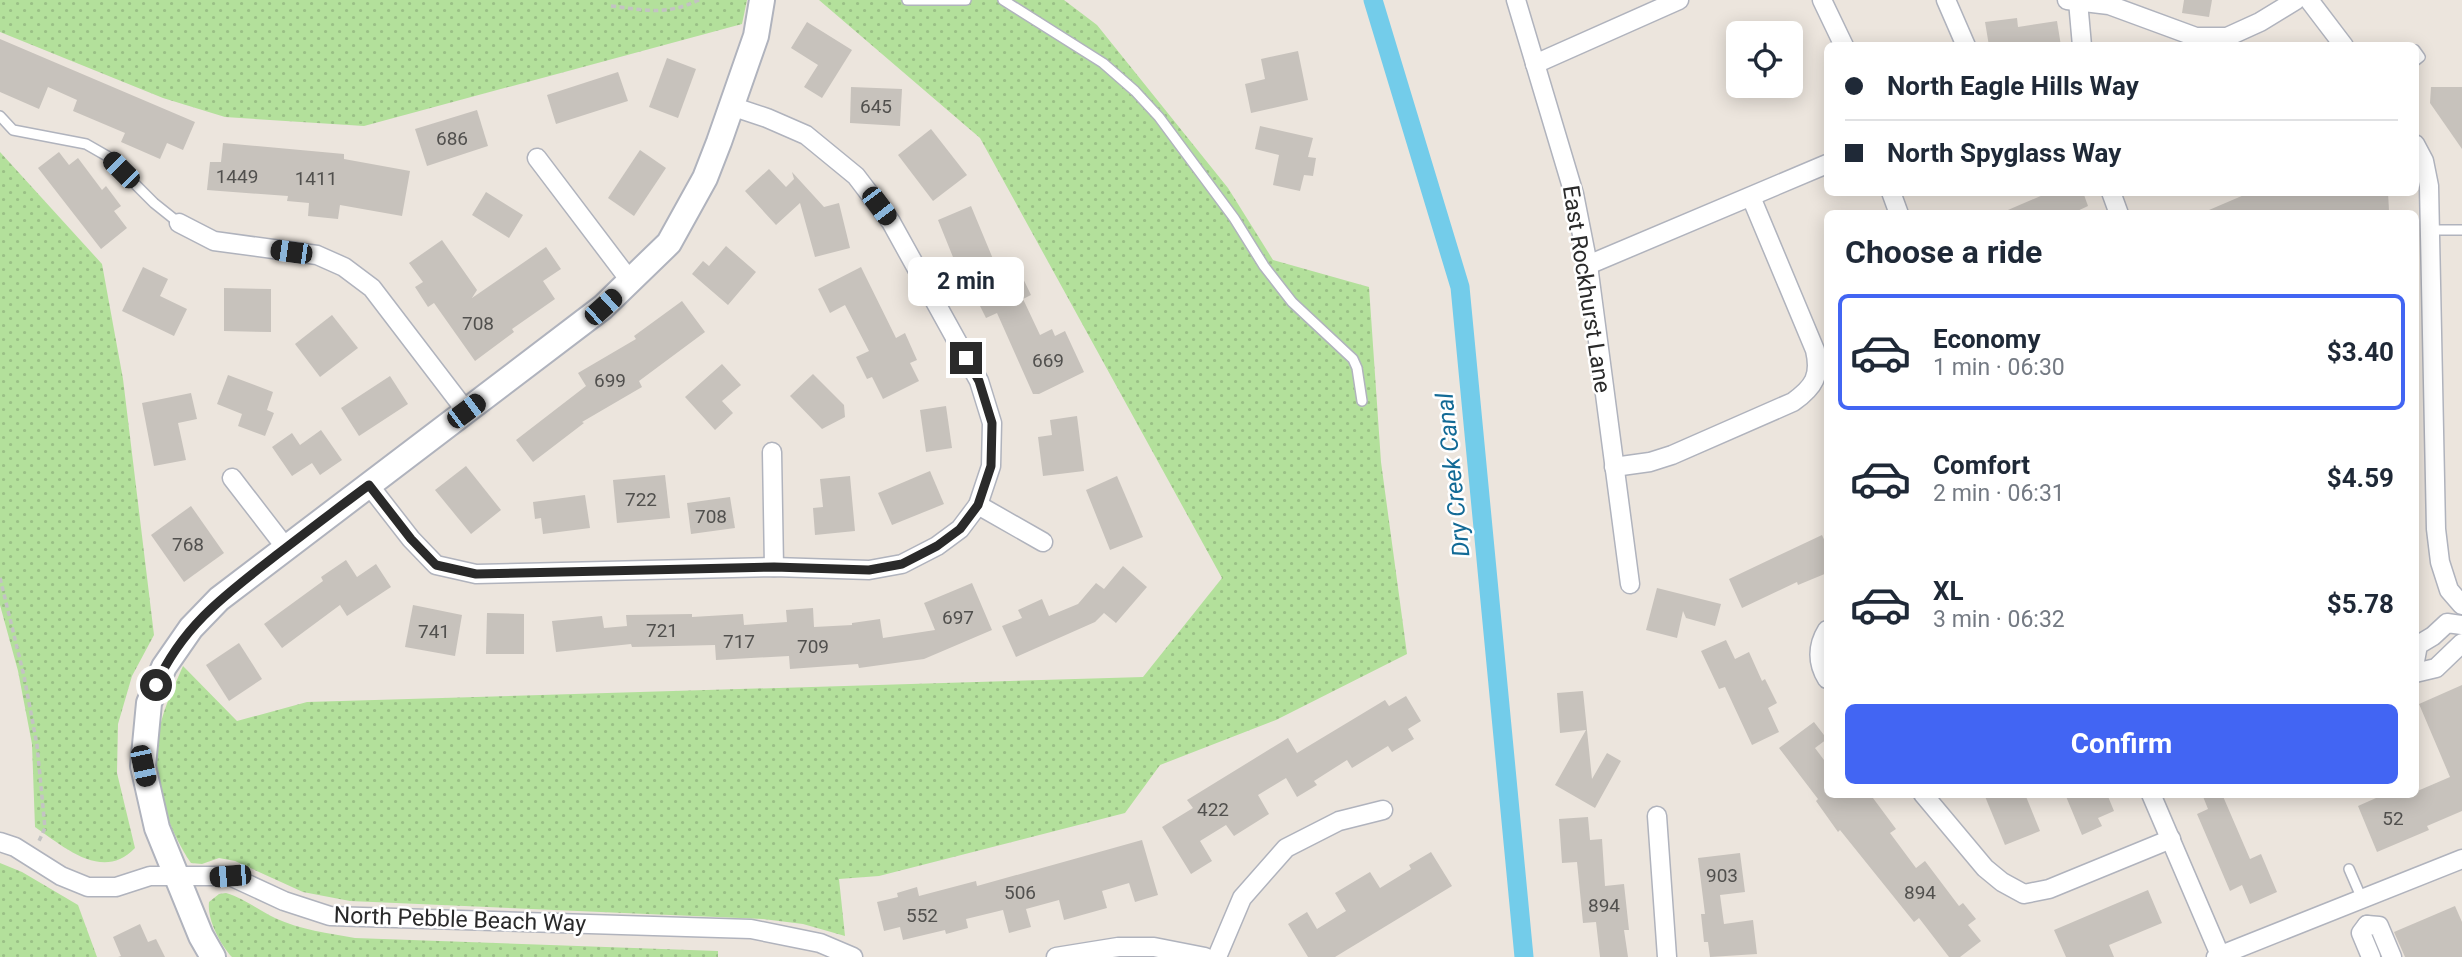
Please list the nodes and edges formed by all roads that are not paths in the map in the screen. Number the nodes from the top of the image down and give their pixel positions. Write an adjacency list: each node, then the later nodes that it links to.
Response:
1 (762, 0): 17 (street)
2 (907, 0): 3 (lane)
3 (966, 0)
4 (1003, 0): 28 (lane)
5 (1516, 0): 16 (street, East Rockhurst Lane)
6 (1679, 0): 16 (street)
7 (1822, 0): 12 (street)
8 (2296, 0): 11 (street)
9 (2309, 0): 15 (street)
10 (1949, 1): 13 (street)
11 (2072, 1): 14 (street)
12 (1841, 42)
13 (1964, 42)
14 (2081, 42)
15 (2341, 42)
16 (1535, 64): 26 (street, East Rockhurst Lane)
17 (731, 106): 27 (street); 34 (street)
18 (0, 116): 23 (lane)
19 (2419, 152): 24 (street)
20 (537, 158): 27 (street)
21 (1824, 165): 22 (street)
22 (1751, 197): 26 (street); 31 (street)
23 (178, 223): 29 (street)
24 (2429, 230): 25 (lane); 39 (street)
25 (2462, 230)
26 (1588, 265): 31 (street, East Rockhurst Lane)
27 (631, 282): 29 (street)
28 (1362, 401)
29 (466, 411): 33 (street)
30 (772, 452): 37 (street)
31 (1614, 467): 38 (street, East Rockhurst Lane)
32 (232, 478): 36 (street)
33 (369, 485): 36 (street); 37 (street)
34 (978, 505): 35 (street); 37 (street)
35 (1043, 542)
36 (286, 548): 54 (street)
37 (774, 567)
38 (1630, 584)
39 (2462, 605)
40 (2462, 625): 43 (street)
41 (1823, 637): 45 (street)
42 (2462, 643): 44 (street)
43 (2419, 644)
44 (2419, 672)
45 (1824, 673)
46 (1926, 798): 50 (street)
47 (2153, 798): 50 (street)
48 (1383, 810): 62 (street)
49 (1657, 816): 63 (street)
50 (2171, 839): 57 (street)
51 (0, 842): 54 (street, North Pebble Beach Way)
52 (2462, 859): 55 (street)
53 (2349, 869): 55 (lane)
54 (177, 876): 58 (street); 59 (street, North Pebble Beach Way)
55 (2360, 900): 56 (street); 57 (street)
56 (2367, 925): 64 (street); 65 (street)
57 (2219, 956)
58 (213, 957)
59 (853, 957)
60 (1056, 957): 61 (street)
61 (1205, 957)
62 (1217, 957)
63 (1667, 957)
64 (2371, 957)
65 (2392, 957)

